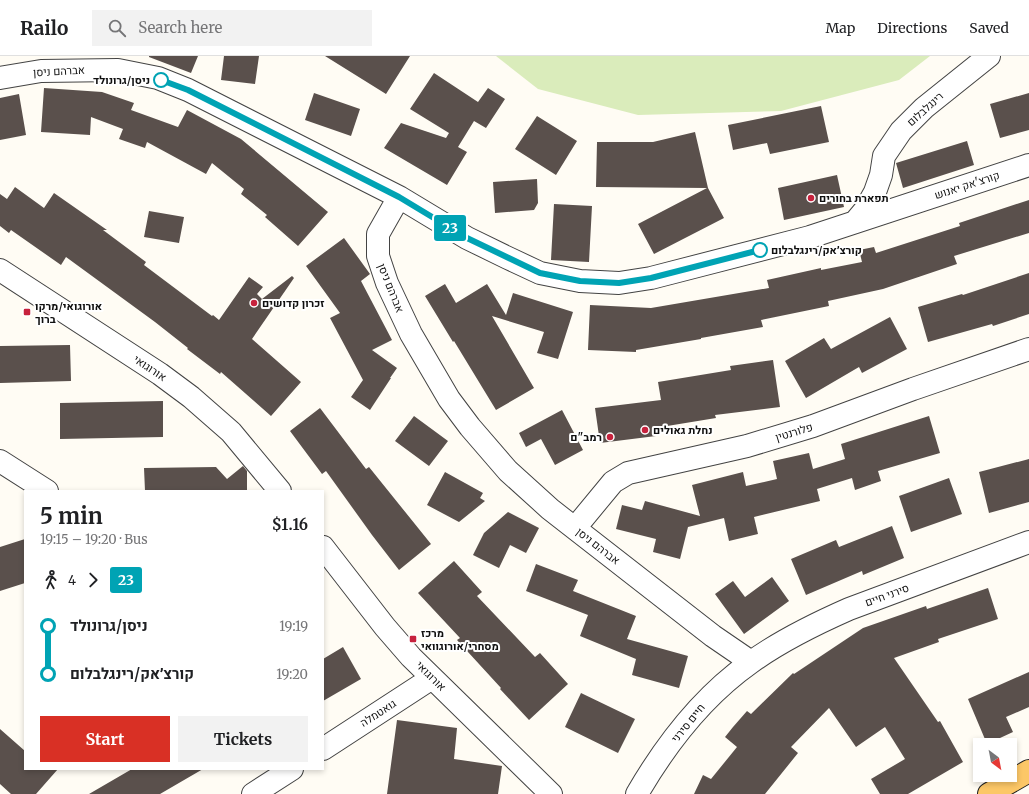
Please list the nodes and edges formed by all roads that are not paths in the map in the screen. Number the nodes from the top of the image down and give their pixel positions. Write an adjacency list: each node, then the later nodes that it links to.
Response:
1 (989, 56): 5 (street, רינגלבלום)
2 (117, 63): 3 (street, אברהם ניסן); 6 (street, אברהם ניסן)
3 (0, 78)
4 (1029, 165): 7 (street, קורצ'אק יאנוש)
5 (881, 175): 7 (street); 8 (street, רינגלבלום)
6 (399, 197): 8 (street, קורצ'אק יאנוש); 14 (street, אברהם ניסן)
7 (904, 206): 8 (street, קורצ'אק יאנוש)
8 (855, 222)
9 (0, 270): 13 (street, אורוגואי)
10 (1029, 349): 14 (street, פלורנטין)
11 (0, 461): 12 (street)
12 (45, 490)
13 (279, 490)
14 (575, 528): 17 (street, אברהם ניסן)
15 (1029, 542): 17 (street, סירני חיים)
16 (324, 548): 18 (street, אורוגואי)
17 (751, 662): 24 (street, חיים סירני)
18 (432, 678): 19 (street, גואטמלה); 23 (street, אורוגואי)
19 (324, 747)
20 (290, 770): 22 (street)
21 (1029, 771): 25 (main road)
22 (253, 794)
23 (551, 794)
24 (637, 794)
25 (989, 794)

